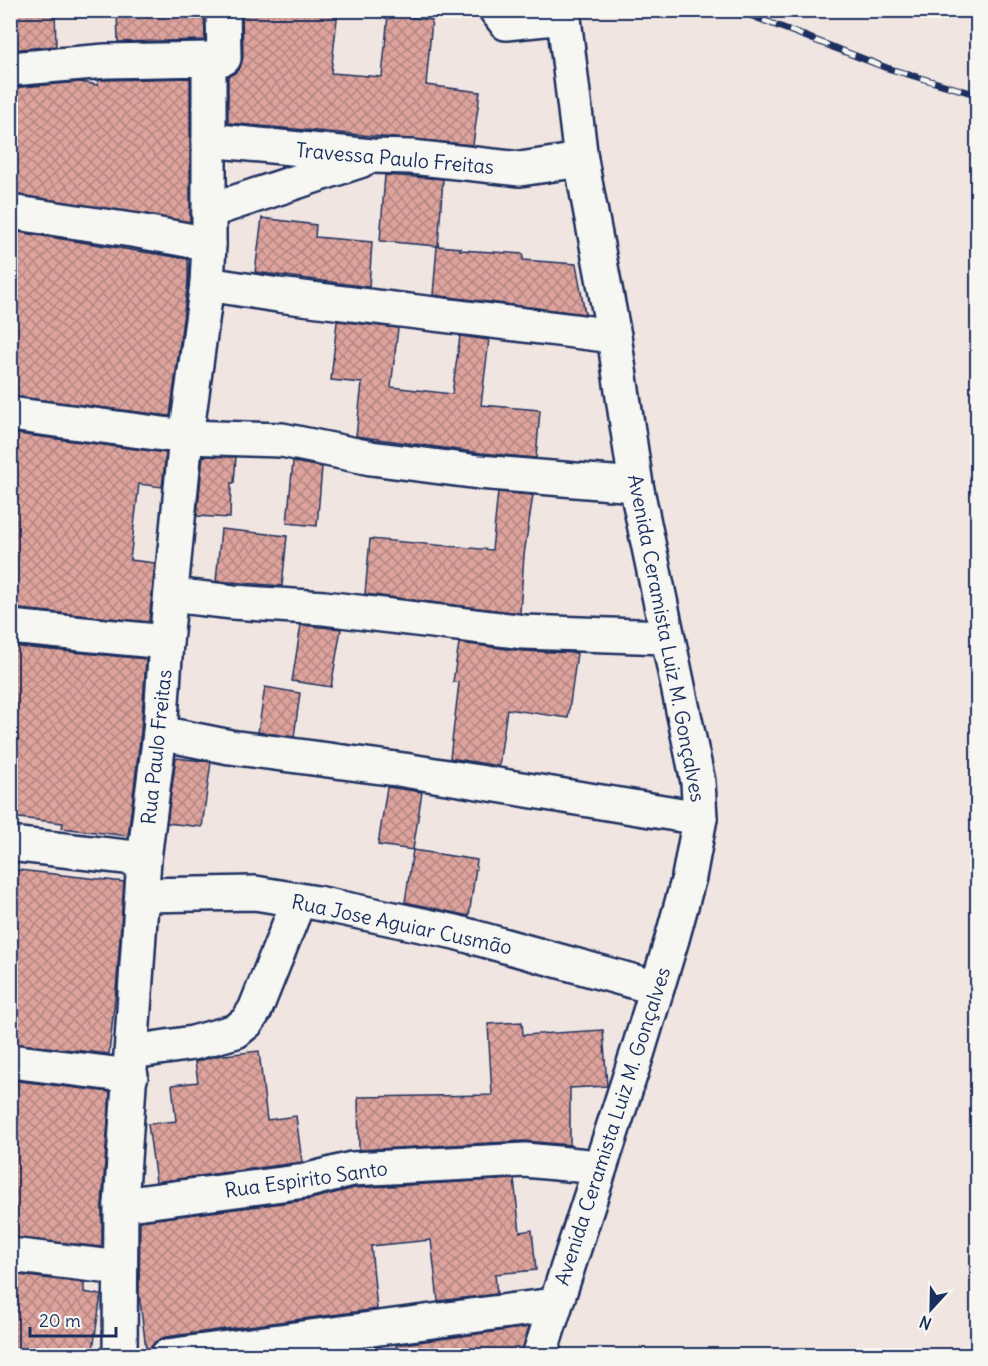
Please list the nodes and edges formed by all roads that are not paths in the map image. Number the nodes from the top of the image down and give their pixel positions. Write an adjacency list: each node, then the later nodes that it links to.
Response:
1 (223, 10): 4 (street)
2 (496, 10): 3 (street)
3 (563, 14): 8 (street, Avenida Ceramista Luiz M. Gonçalves)
4 (208, 59): 5 (street); 6 (street, Rua Paulo Freitas)
5 (10, 69)
6 (209, 140): 7 (street, Travessa Paulo Freitas); 9 (street, Rua Paulo Freitas)
7 (372, 156): 8 (street, Travessa Paulo Freitas); 9 (street)
8 (581, 160): 13 (street, Avenida Ceramista Luiz M. Gonçalves)
9 (209, 211): 11 (street, Rua Paulo Freitas)
10 (10, 212): 11 (street)
11 (209, 244): 12 (street, Rua Paulo Freitas)
12 (207, 284): 13 (street); 15 (street, Rua Paulo Freitas)
13 (614, 336): 16 (street, Avenida Ceramista Luiz M. Gonçalves)
14 (10, 414): 15 (street)
15 (186, 437): 16 (street); 17 (street, Rua Paulo Freitas)
16 (636, 485): 19 (street, Avenida Ceramista Luiz M. Gonçalves)
17 (171, 595): 19 (street); 20 (street, Rua Paulo Freitas)
18 (10, 627): 20 (street)
19 (666, 637): 22 (street, Avenida Ceramista Luiz M. Gonçalves)
20 (166, 642): 21 (street, Rua Paulo Freitas)
21 (160, 733): 22 (street); 24 (street, Rua Paulo Freitas)
22 (700, 818): 27 (street, Avenida Ceramista Luiz M. Gonçalves)
23 (10, 844): 24 (street)
24 (144, 859): 25 (street, Rua Paulo Freitas)
25 (142, 895): 26 (street, Rua Jose Aguiar Cusmão); 29 (street, Rua Paulo Freitas)
26 (299, 900): 27 (street, Rua Jose Aguiar Cusmão); 29 (street)
27 (657, 988): 30 (street, Avenida Ceramista Luiz M. Gonçalves)
28 (10, 1061): 29 (street)
29 (131, 1064): 31 (street, Rua Paulo Freitas)
30 (599, 1167): 31 (street, Rua Espirito Santo); 34 (street, Avenida Ceramista Luiz M. Gonçalves)
31 (122, 1206): 33 (street, Rua Paulo Freitas)
32 (10, 1255): 33 (street)
33 (120, 1268): 35 (street, Rua Paulo Freitas)
34 (554, 1305): 36 (street); 37 (street, Avenida Ceramista Luiz M. Gonçalves)
35 (120, 1356)
36 (167, 1356)
37 (539, 1356)

